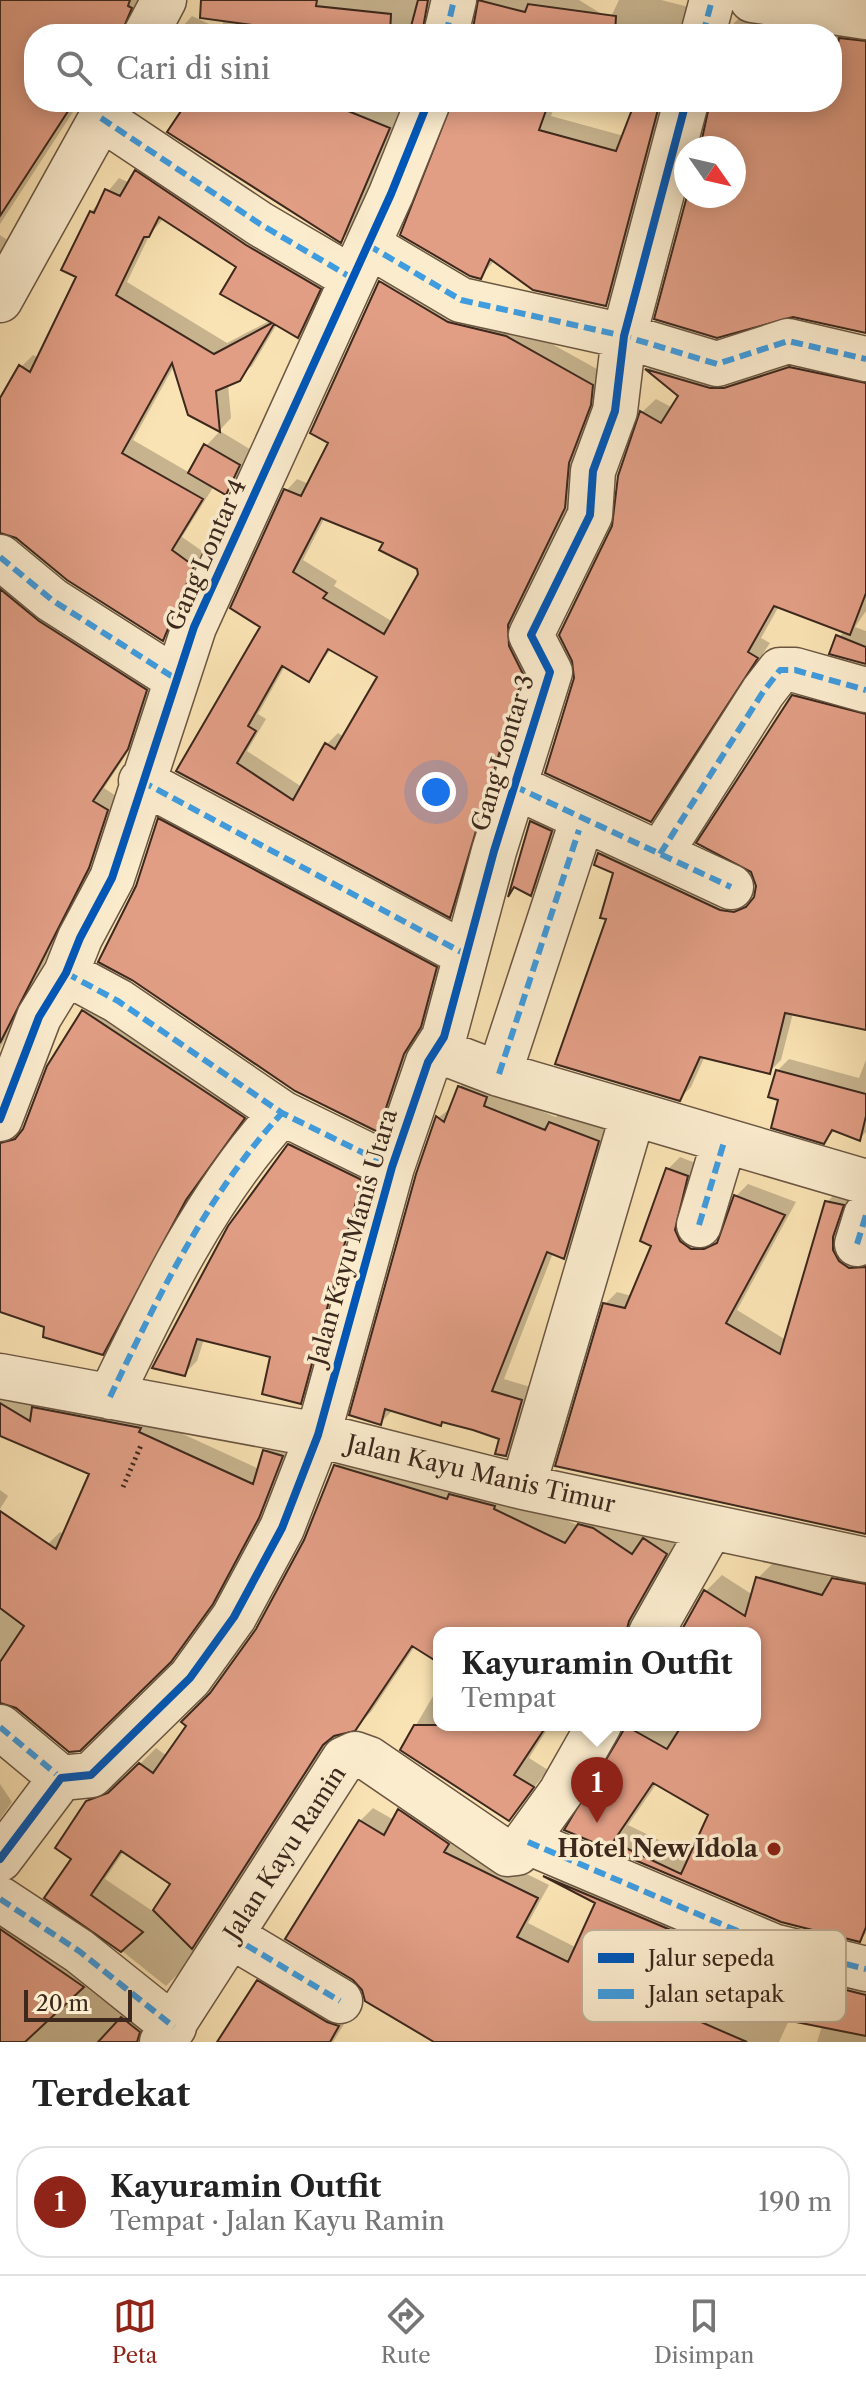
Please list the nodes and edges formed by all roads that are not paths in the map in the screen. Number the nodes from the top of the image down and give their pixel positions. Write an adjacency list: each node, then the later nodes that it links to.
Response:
1 (164, 0): 6 (street)
2 (454, 0): 7 (street)
3 (712, 0): 8 (street)
4 (752, 0): 5 (street)
5 (866, 17)
6 (151, 24)
7 (448, 24)
8 (706, 24)
9 (104, 112): 14 (street)
10 (108, 112): 13 (street)
11 (424, 112): 13 (street, Gang Lontar 4)
12 (683, 112): 15 (street, Gang Lontar 3)
13 (360, 262): 15 (street); 18 (street, Gang Lontar 4)
14 (0, 300)
15 (624, 336): 16 (street); 21 (street, Gang Lontar 3)
16 (866, 359)
17 (0, 557): 18 (street)
18 (176, 679): 20 (street, Gang Lontar 4)
19 (866, 690): 23 (street)
20 (141, 781): 25 (street); 26 (street, Gang Lontar 4)
21 (514, 786): 23 (street); 25 (street, Gang Lontar 3)
22 (579, 830): 28 (street)
23 (660, 854): 24 (street)
24 (731, 887)
25 (465, 954): 27 (street, Gang Lontar 3)
26 (66, 973): 29 (street); 31 (street, Gang Lontar 4)
27 (434, 1053): 28 (street); 33 (street, Jalan Kayu Manis Utara)
28 (499, 1074): 30 (street)
29 (282, 1113): 33 (street); 37 (street)
30 (633, 1114): 32 (street); 39 (street)
31 (0, 1119)
32 (724, 1142): 34 (street); 35 (street)
33 (392, 1167): 38 (street, Jalan Kayu Manis Utara)
34 (866, 1182)
35 (699, 1225)
36 (0, 1376): 37 (street, Jalan Kayu Manis Timur)
37 (110, 1397): 38 (street, Jalan Kayu Manis Timur)
38 (311, 1453): 39 (street, Jalan Kayu Manis Timur); 45 (street, Jalan Kayu Manis Utara)
39 (523, 1487): 40 (street, Jalan Kayu Manis Timur)
40 (711, 1527): 41 (street, Jalan Kayu Manis Timur); 42 (street)
41 (866, 1560)
42 (654, 1627)
43 (0, 1727): 45 (street)
44 (595, 1731): 46 (street)
45 (61, 1778): 47 (street)
46 (528, 1842): 49 (street); 50 (street, Jalan Kayu Ramin)
47 (0, 1859)
48 (0, 1899): 54 (street)
49 (735, 1930)
50 (231, 1936): 53 (street); 54 (street, Jalan Kayu Ramin)
51 (846, 1964): 52 (street)
52 (866, 1969)
53 (340, 2001)
54 (168, 2034)

